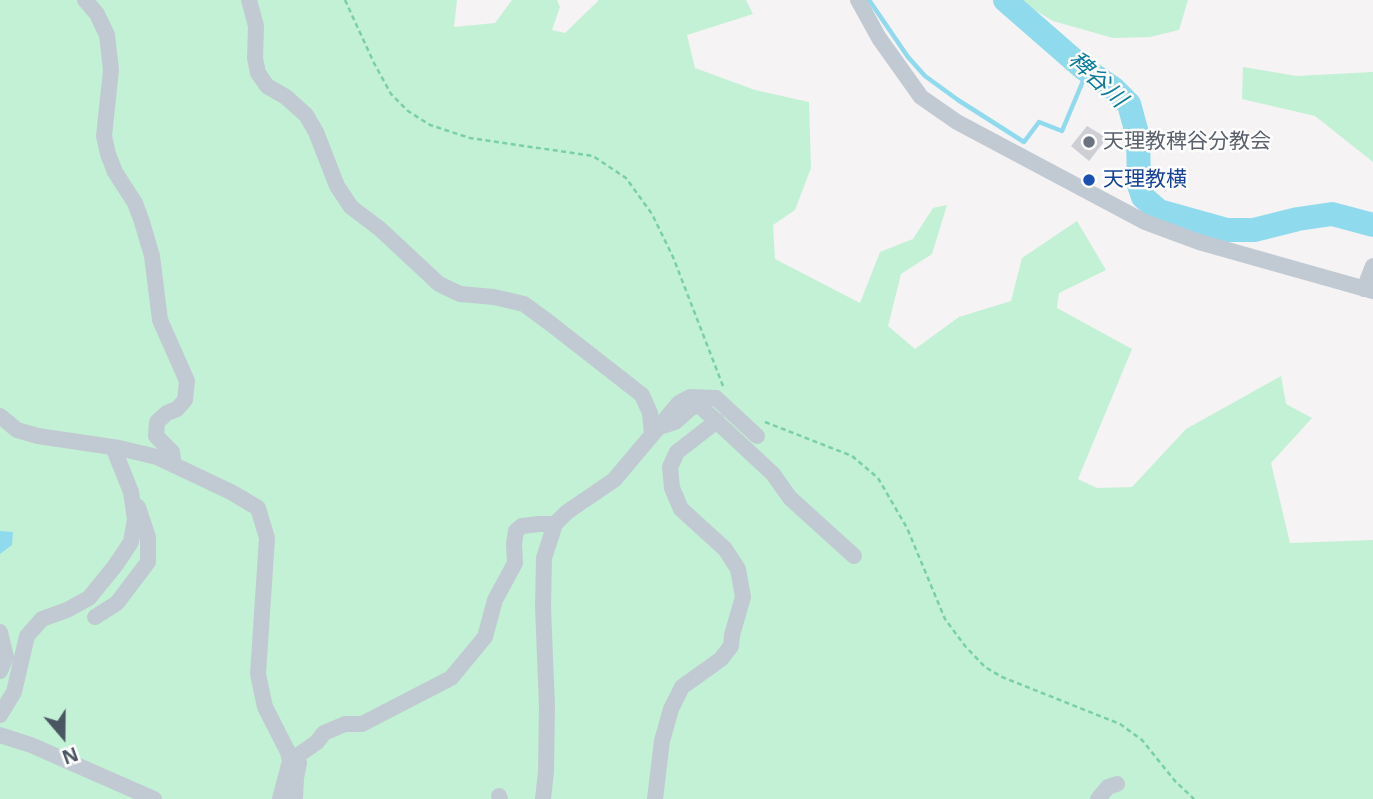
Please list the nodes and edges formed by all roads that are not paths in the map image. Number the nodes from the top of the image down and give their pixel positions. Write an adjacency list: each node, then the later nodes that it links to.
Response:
1 (85, 0): 12 (street)
2 (249, 0): 8 (street)
3 (858, 0): 5 (street)
4 (1373, 266): 5 (street)
5 (1368, 290)
6 (0, 416): 11 (street)
7 (717, 421): 8 (street); 10 (street); 15 (street)
8 (659, 430): 9 (street); 10 (street); 14 (street)
9 (757, 436)
10 (686, 443): 29 (street)
11 (113, 447): 12 (street); 13 (street)
12 (171, 464): 23 (street)
13 (131, 496): 16 (street); 20 (street)
14 (555, 524): 23 (street); 28 (street)
15 (854, 556)
16 (95, 617)
17 (0, 632): 18 (street)
18 (0, 671)
19 (0, 680): 20 (street)
20 (14, 692): 21 (street)
21 (0, 715)
22 (0, 735): 25 (street)
23 (296, 757): 26 (street); 27 (street)
24 (1117, 784): 30 (street)
25 (154, 799)
26 (280, 799)
27 (295, 799)
28 (543, 799)
29 (655, 799)
30 (1098, 799)

